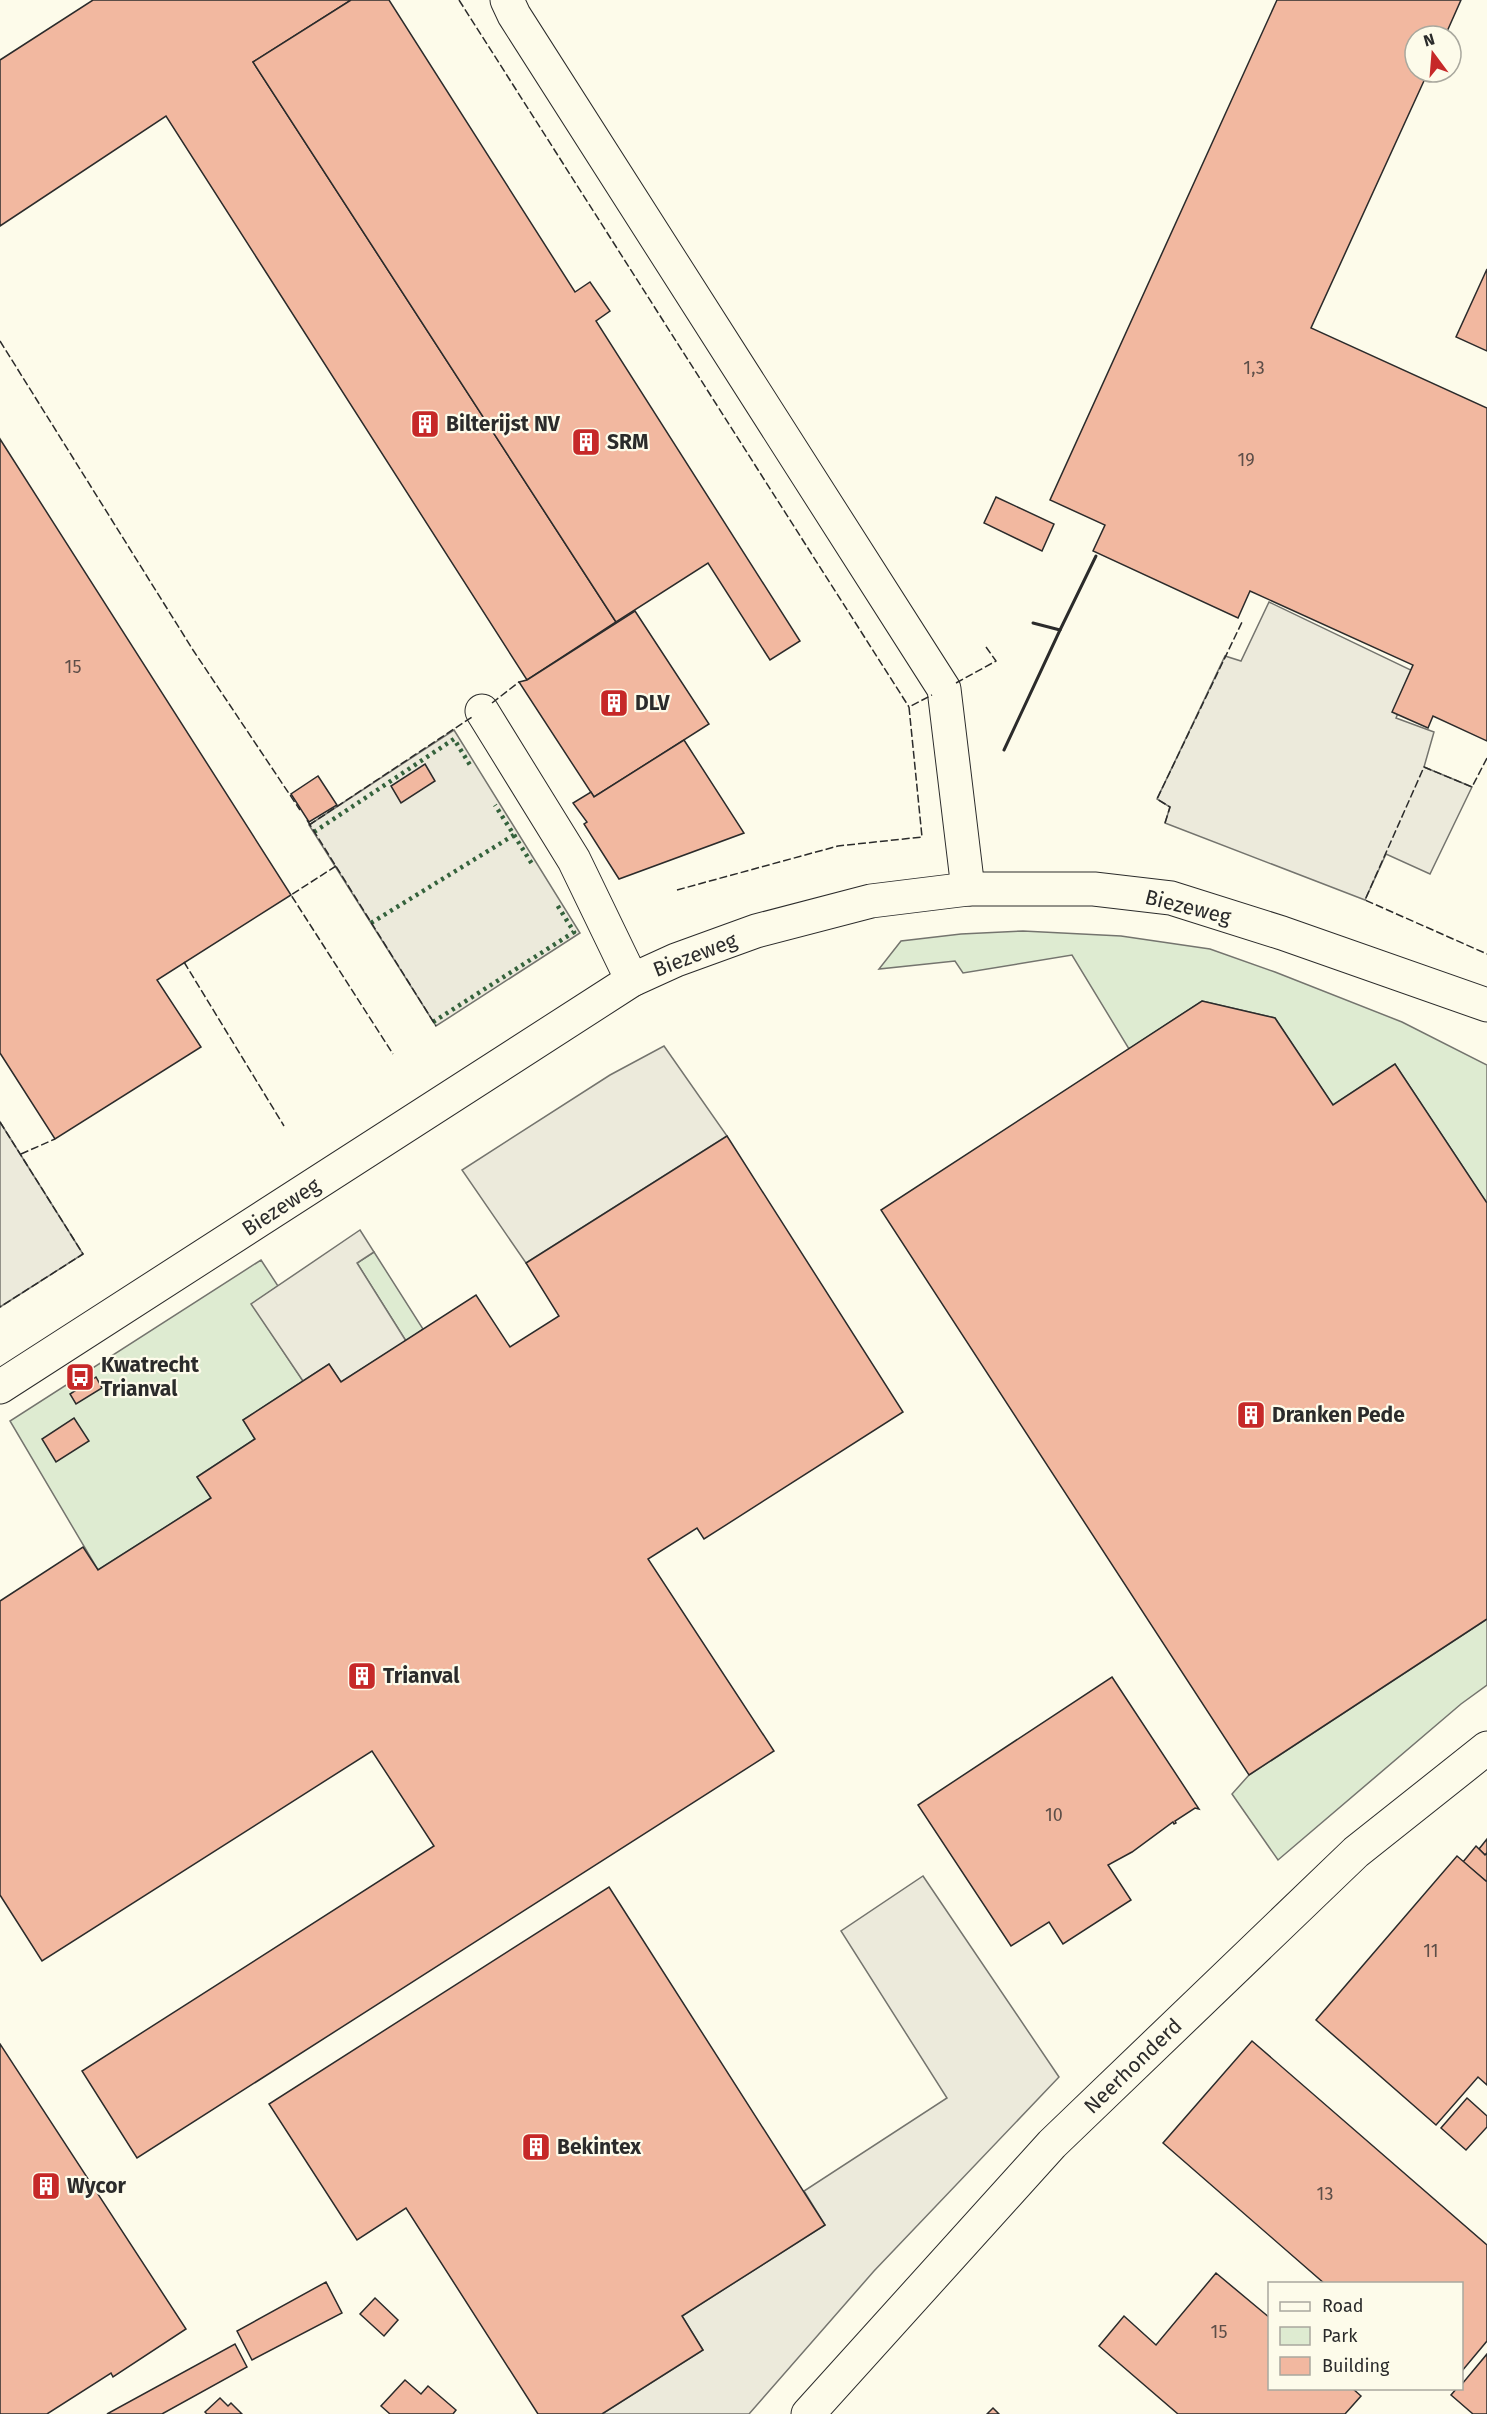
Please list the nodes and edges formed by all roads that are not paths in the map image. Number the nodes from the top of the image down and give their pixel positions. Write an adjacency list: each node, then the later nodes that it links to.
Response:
1 (507, 0): 3 (street)
2 (482, 711): 4 (street)
3 (968, 889): 4 (street, Biezeweg); 5 (street, Biezeweg)
4 (632, 980): 6 (street, Biezeweg)
5 (1487, 1005)
6 (0, 1386)
7 (1487, 1748): 8 (street, Neerhonderd)
8 (808, 2414)

